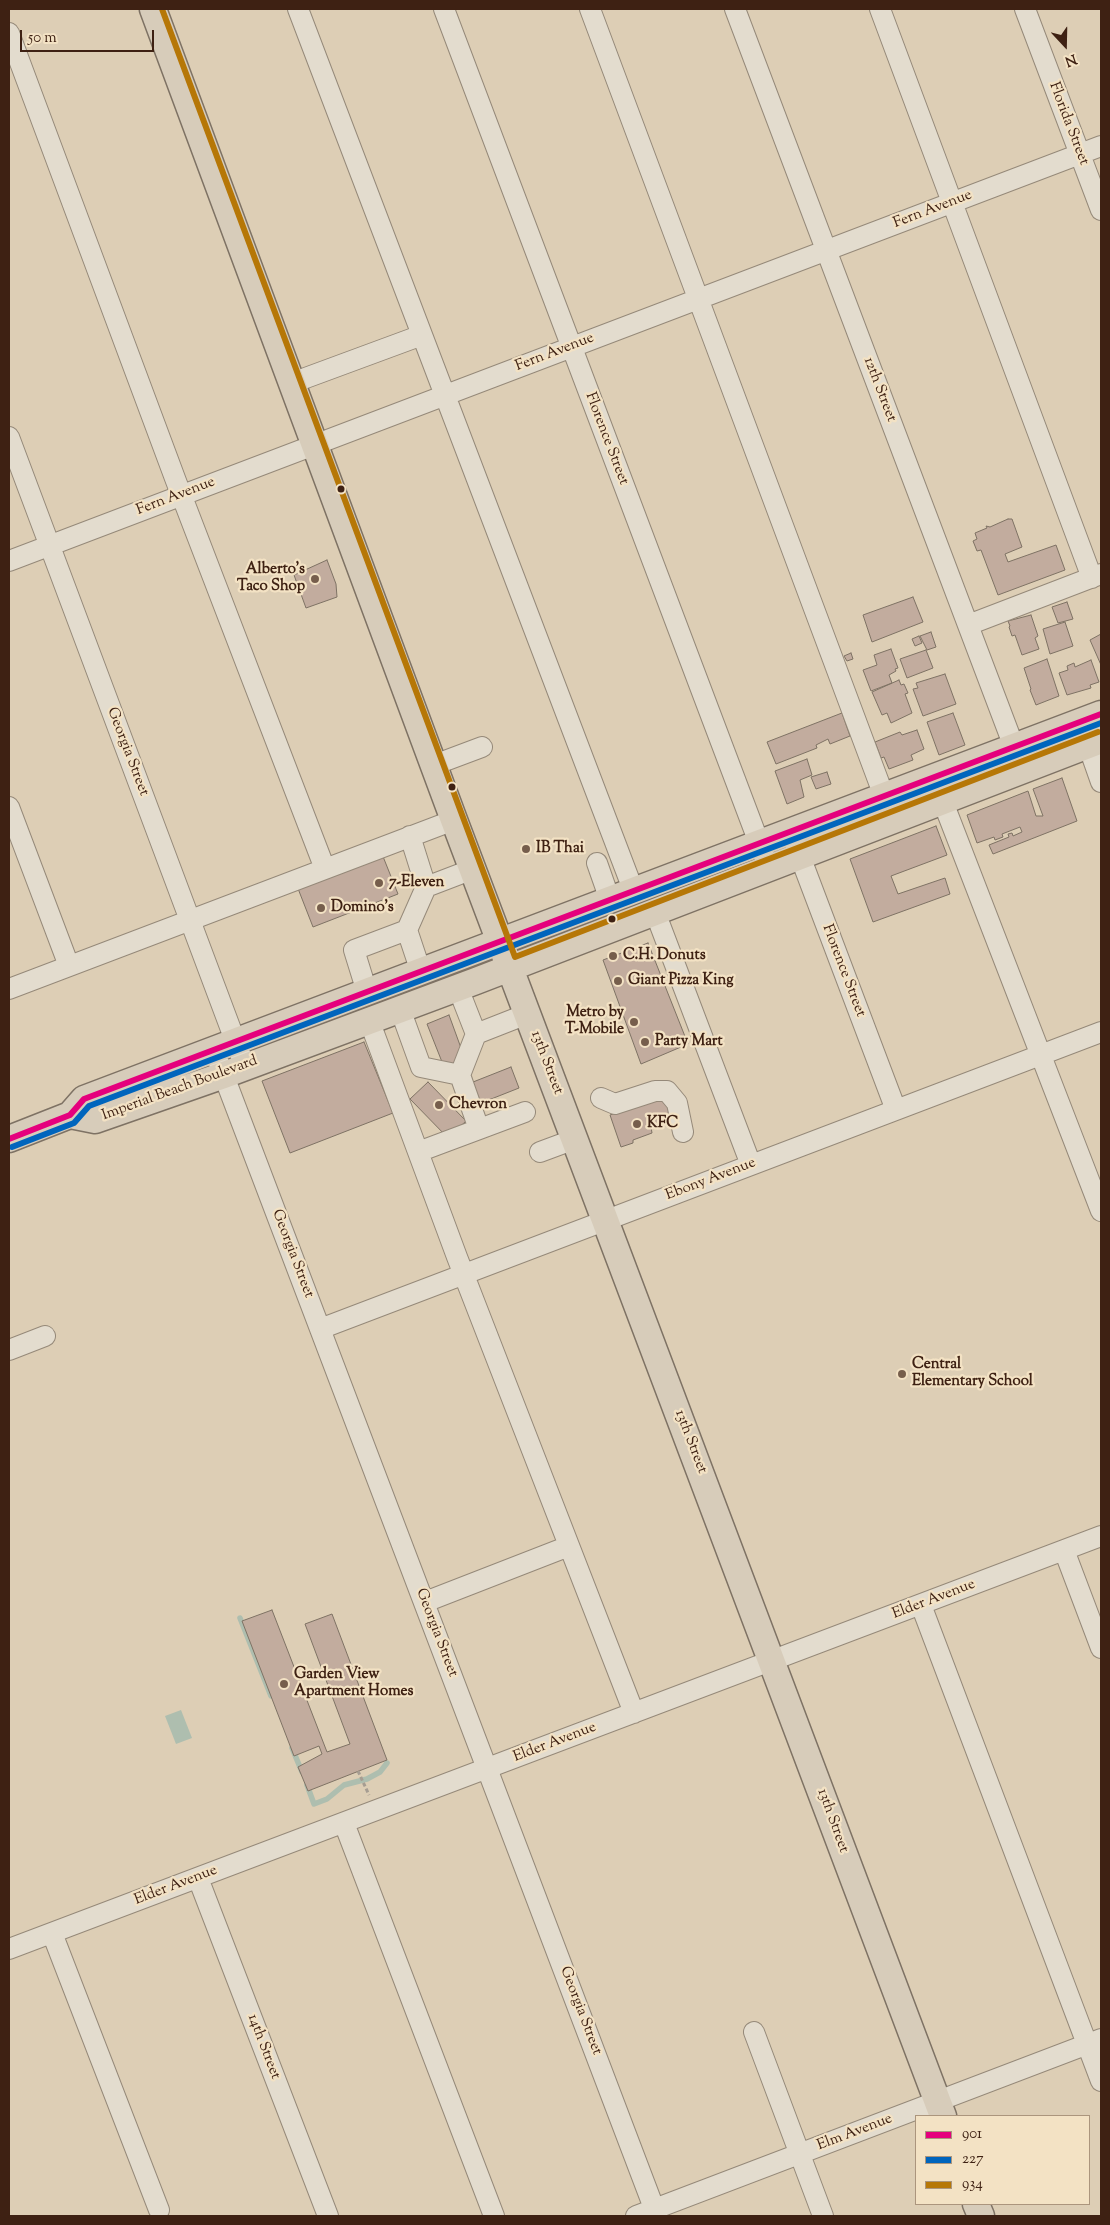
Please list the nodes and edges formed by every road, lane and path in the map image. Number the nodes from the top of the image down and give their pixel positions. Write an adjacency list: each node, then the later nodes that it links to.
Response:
1 (153, 9): 17 (main road, 13th Street)
2 (298, 9): 15 (street)
3 (444, 9): 16 (street, Florence Street)
4 (590, 9): 14 (street)
5 (735, 9): 13 (street, 12th Street)
6 (880, 9): 11 (street)
7 (1025, 9): 10 (street, Florida Street)
8 (9, 33): 21 (street)
9 (1101, 146): 10 (street, Fern Avenue)
10 (1080, 154): 11 (street, Fern Avenue); 12 (street, Florida Street)
11 (953, 202): 13 (street, Fern Avenue); 24 (street)
12 (1101, 210)
13 (826, 250): 14 (street, Fern Avenue); 25 (street, 12th Street)
14 (698, 299): 16 (street, Fern Avenue); 33 (street)
15 (422, 336): 17 (street); 18 (street)
16 (572, 347): 18 (street, Fern Avenue); 39 (street, Florence Street)
17 (292, 383): 20 (main road, 13th Street)
18 (445, 395): 20 (street, Fern Avenue); 46 (street)
19 (9, 437): 22 (street, Georgia Street)
20 (315, 444): 21 (street, Fern Avenue); 30 (main road, 13th Street)
21 (182, 495): 22 (street, Fern Avenue); 42 (street)
22 (50, 546): 23 (street, Fern Avenue); 48 (street, Georgia Street)
23 (9, 561)
24 (1096, 576): 25 (street)
25 (968, 625): 29 (street, 12th Street)
26 (1101, 714): 29 (main road, Imperial Beach Boulevard)
27 (1094, 743): 31 (main road, Imperial Beach Boulevard); 32 (street)
28 (482, 747): 30 (street)
29 (1014, 747): 31 (street, 12th Street); 33 (main road, Imperial Beach Boulevard)
30 (434, 765): 36 (main road, 13th Street)
31 (1023, 771): 34 (main road, Imperial Beach Boulevard)
32 (1101, 782)
33 (884, 796): 37 (main road, Imperial Beach Boulevard)
34 (943, 802): 40 (main road, Imperial Beach Boulevard); 63 (street)
35 (9, 807): 51 (street)
36 (454, 820): 38 (street); 43 (main road, 13th Street)
37 (790, 832): 39 (main road, Imperial Beach Boulevard); 40 (street, Florence Street)
38 (410, 836): 42 (street); 45 (street)
39 (760, 843): 44 (street, Florence Street); 46 (main road, Imperial Beach Boulevard)
40 (800, 856): 44 (main road, Imperial Beach Boulevard); 67 (street, Florence Street)
41 (597, 863): 46 (street)
42 (325, 869): 48 (street)
43 (473, 869): 45 (street); 50 (main road, 13th Street)
44 (768, 869): 47 (main road, Imperial Beach Boulevard)
45 (426, 887): 49 (street)
46 (622, 896): 50 (main road, Imperial Beach Boulevard)
47 (655, 912): 52 (main road, Imperial Beach Boulevard); 76 (street)
48 (190, 920): 51 (street); 62 (street, Georgia Street)
49 (407, 930): 53 (street); 56 (street)
50 (500, 942): 52 (main road, 13th Street); 53 (main road, Imperial Beach Boulevard)
51 (69, 966): 55 (street)
52 (510, 968): 54 (main road, Imperial Beach Boulevard); 58 (main road, 13th Street)
53 (421, 972): 56 (main road, Imperial Beach Boulevard)
54 (458, 988): 57 (main road, Imperial Beach Boulevard); 61 (street)
55 (9, 989)
56 (367, 992): 62 (main road, Imperial Beach Boulevard)
57 (400, 1009): 59 (main road, Imperial Beach Boulevard); 65 (street)
58 (527, 1014): 61 (street); 73 (main road, 13th Street)
59 (369, 1020): 64 (main road, Imperial Beach Boulevard); 74 (street)
60 (1101, 1032): 63 (street, Ebony Avenue)
61 (476, 1034): 65 (street)
62 (225, 1046): 64 (street, Georgia Street); 69 (main road, Imperial Beach Boulevard)
63 (1041, 1055): 67 (street, Ebony Avenue); 77 (street)
64 (234, 1071): 69 (main road, Imperial Beach Boulevard); 80 (street, Georgia Street)
65 (460, 1076): 70 (street)
66 (601, 1098): 71 (street)
67 (896, 1110): 76 (street, Ebony Avenue)
68 (525, 1112): 70 (street)
69 (70, 1115): 72 (main road)
70 (479, 1129): 74 (street)
71 (683, 1132)
72 (9, 1139)
73 (575, 1139): 75 (street); 78 (main road, 13th Street)
74 (418, 1152): 79 (street)
75 (540, 1152)
76 (751, 1165): 78 (street, Ebony Avenue)
77 (1101, 1211)
78 (606, 1220): 79 (street, Ebony Avenue); 89 (main road, 13th Street)
79 (463, 1274): 80 (street, Ebony Avenue); 84 (street)
80 (320, 1328): 86 (street, Georgia Street)
81 (45, 1336): 82 (street)
82 (9, 1350)
83 (1101, 1536): 85 (street, Elder Avenue)
84 (569, 1546): 86 (street); 90 (street)
85 (1064, 1550): 87 (street, Elder Avenue); 88 (street)
86 (425, 1602): 91 (street, Georgia Street)
87 (921, 1604): 89 (street, Elder Avenue); 99 (street)
88 (1101, 1648)
89 (772, 1660): 90 (street, Elder Avenue); 101 (main road, 13th Street)
90 (634, 1713): 91 (street, Elder Avenue)
91 (488, 1768): 94 (street, Elder Avenue); 106 (street, Georgia Street)
92 (358, 1771): 93 (path)
93 (369, 1796)
94 (344, 1823): 95 (street, Elder Avenue); 108 (street)
95 (198, 1878): 96 (street, Elder Avenue); 107 (street, 14th Street)
96 (52, 1933): 97 (street, Elder Avenue); 105 (street)
97 (9, 1949)
98 (754, 2032): 104 (street)
99 (1094, 2042): 100 (street); 101 (street, Elm Avenue)
100 (1101, 2081)
101 (940, 2109): 102 (street, Elm Avenue)
102 (921, 2115)
103 (915, 2117): 104 (street, Elm Avenue)
104 (800, 2154): 106 (street, Elm Avenue); 110 (street)
105 (159, 2210)
106 (656, 2213): 109 (street, Elm Avenue)
107 (328, 2216)
108 (494, 2216)
109 (636, 2216)
110 (823, 2216)

